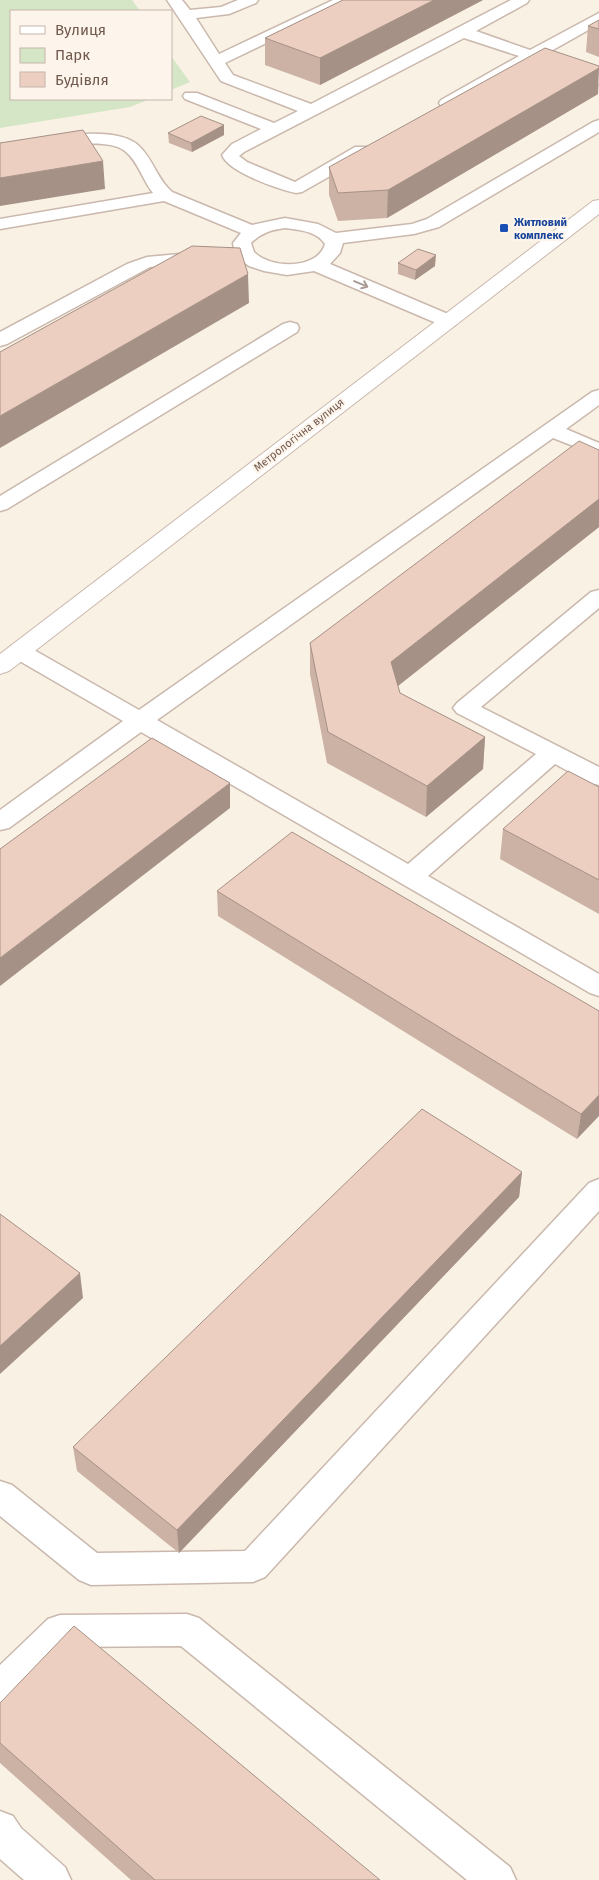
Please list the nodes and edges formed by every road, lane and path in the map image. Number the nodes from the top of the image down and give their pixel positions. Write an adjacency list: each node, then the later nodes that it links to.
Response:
1 (174, 0): 5 (lane)
2 (252, 0): 5 (lane)
3 (345, 0): 9 (lane)
4 (522, 0): 7 (lane)
5 (186, 16): 9 (lane)
6 (599, 18): 8 (lane)
7 (463, 32): 8 (lane); 12 (lane)
8 (530, 56): 10 (lane); 13 (lane)
9 (215, 62): 12 (lane)
10 (599, 79)
11 (191, 96): 15 (lane)
12 (311, 110): 15 (lane)
13 (435, 110)
14 (599, 125): 24 (lane)
15 (275, 129): 18 (lane)
16 (374, 144): 18 (lane)
17 (0, 152): 19 (lane)
18 (296, 188): 22 (lane)
19 (166, 196): 21 (lane); 23 (lane)
20 (599, 205): 26 (street, Метрологічна вулиця)
21 (0, 224)
22 (294, 224): 23 (lane); 24 (lane)
23 (252, 232): 25 (lane)
24 (326, 253): 25 (lane); 26 (lane)
25 (245, 254): 28 (lane)
26 (455, 316): 34 (street, Метрологічна вулиця)
27 (290, 328): 32 (lane)
28 (0, 340)
29 (599, 396): 30 (lane)
30 (552, 430): 31 (lane); 36 (lane)
31 (599, 450)
32 (0, 505)
33 (599, 597): 37 (lane)
34 (19, 651): 35 (street, Метрологічна вулиця); 36 (lane)
35 (0, 666)
36 (141, 720): 39 (lane); 40 (lane)
37 (552, 753): 38 (lane); 40 (lane)
38 (599, 777)
39 (0, 822)
40 (411, 876): 41 (lane)
41 (599, 986)
42 (599, 1192): 43 (lane)
43 (0, 1496)
44 (0, 1689): 47 (lane)
45 (0, 1828): 46 (lane)
46 (52, 1880)
47 (497, 1880)

